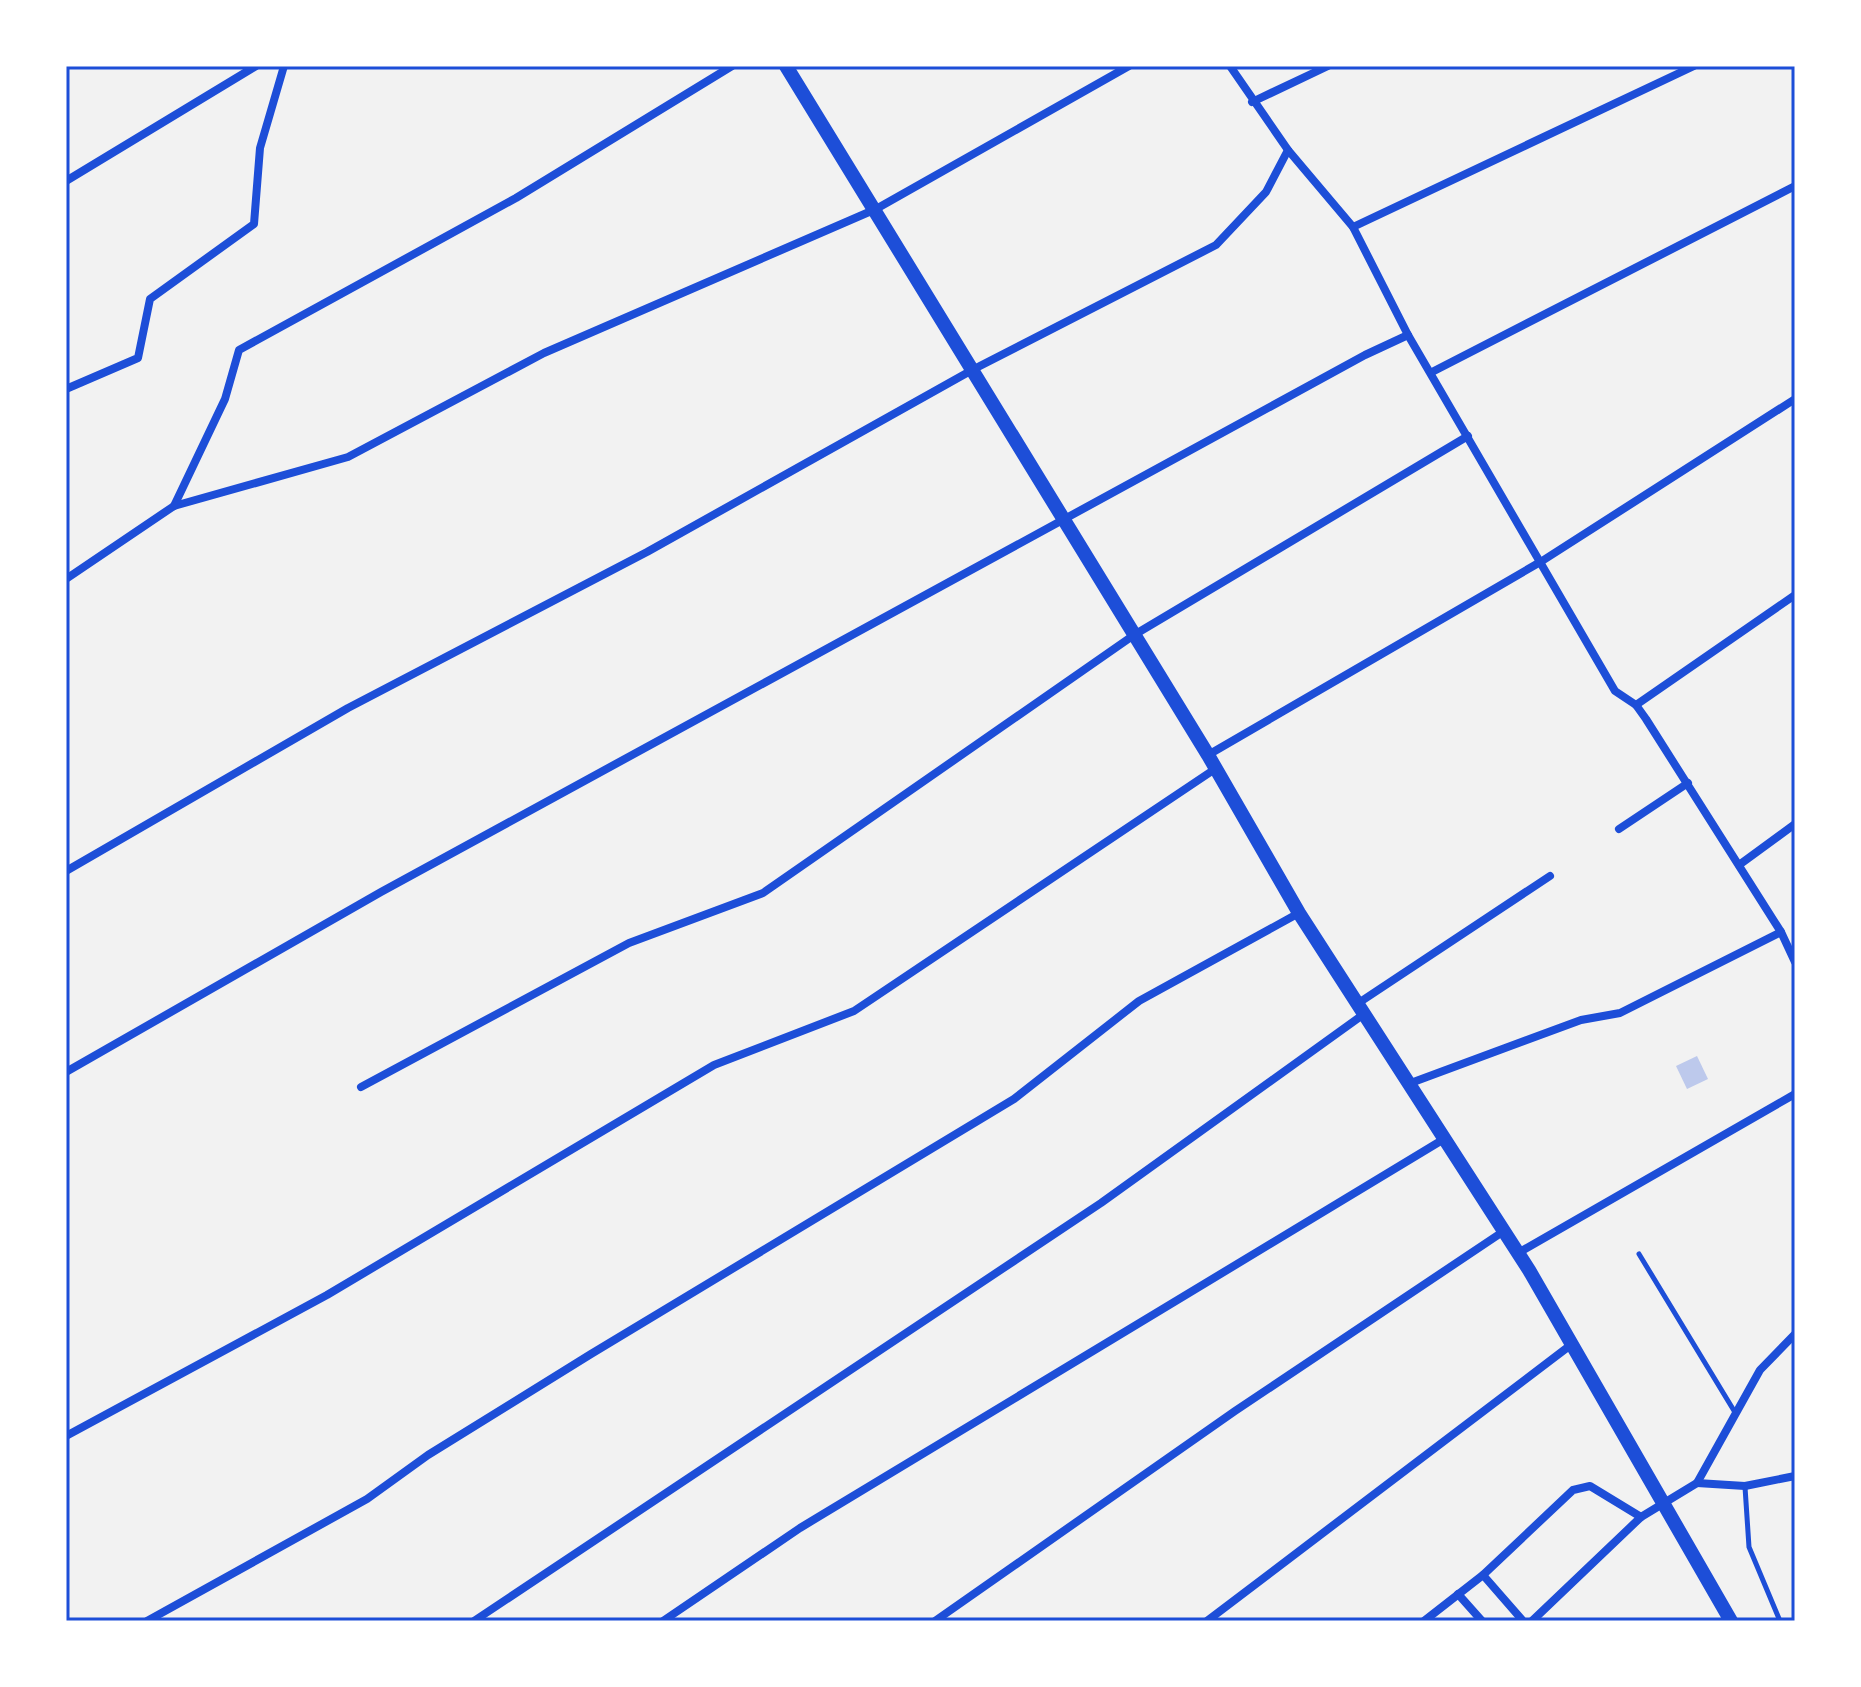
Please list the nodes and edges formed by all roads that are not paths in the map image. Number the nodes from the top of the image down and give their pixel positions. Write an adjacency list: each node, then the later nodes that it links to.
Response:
1 (256, 66): 11 (street)
2 (284, 66): 18 (street)
3 (732, 66): 21 (street)
4 (786, 66): 13 (street)
5 (1129, 66): 13 (street)
6 (1230, 66): 9 (street)
7 (1328, 66): 9 (street)
8 (1694, 66): 14 (street)
9 (1252, 102): 10 (street)
10 (1288, 150): 14 (street); 16 (street)
11 (66, 181)
12 (1795, 186): 17 (street)
13 (876, 209): 16 (street); 21 (street)
14 (1353, 227): 15 (street)
15 (1408, 335): 17 (street); 22 (street)
16 (974, 369): 22 (street); 34 (street)
17 (1432, 372): 20 (street)
18 (66, 389)
19 (1795, 399): 23 (street)
20 (1468, 436): 23 (street); 26 (street)
21 (174, 506): 24 (street)
22 (1064, 518): 26 (street); 40 (street)
23 (1542, 561): 27 (street); 28 (street)
24 (66, 579)
25 (1795, 595): 27 (street)
26 (1134, 635): 28 (street); 42 (street)
27 (1636, 705): 30 (street)
28 (1208, 755): 29 (street)
29 (1215, 769): 36 (street); 51 (street)
30 (1688, 783): 32 (street); 33 (street)
31 (1795, 824): 33 (street)
32 (1619, 829)
33 (1739, 865): 37 (street)
34 (66, 871)
35 (1550, 876): 39 (street)
36 (1299, 913): 39 (street); 59 (street)
37 (1781, 932): 38 (street); 41 (street)
38 (1795, 962)
39 (1360, 1009): 41 (street); 60 (street)
40 (66, 1072)
41 (1408, 1084): 44 (street)
42 (361, 1087)
43 (1795, 1094): 46 (street)
44 (1444, 1139): 45 (street); 61 (street)
45 (1504, 1231): 46 (street); 62 (street)
46 (1518, 1253): 49 (street)
47 (1639, 1254): 50 (lane)
48 (1795, 1334): 50 (street)
49 (1572, 1344): 55 (street); 63 (street)
50 (1736, 1415): 53 (street)
51 (66, 1436)
52 (1795, 1476): 54 (street)
53 (1697, 1483): 54 (street); 55 (street)
54 (1745, 1486): 69 (lane)
55 (1664, 1500): 56 (street); 68 (street)
56 (1641, 1517): 57 (street); 67 (street)
57 (1483, 1575): 58 (street); 66 (street)
58 (1458, 1594): 64 (street); 65 (street)
59 (147, 1621)
60 (474, 1621)
61 (663, 1621)
62 (935, 1621)
63 (1207, 1621)
64 (1424, 1621)
65 (1482, 1621)
66 (1523, 1621)
67 (1532, 1621)
68 (1731, 1621)
69 (1780, 1621)

